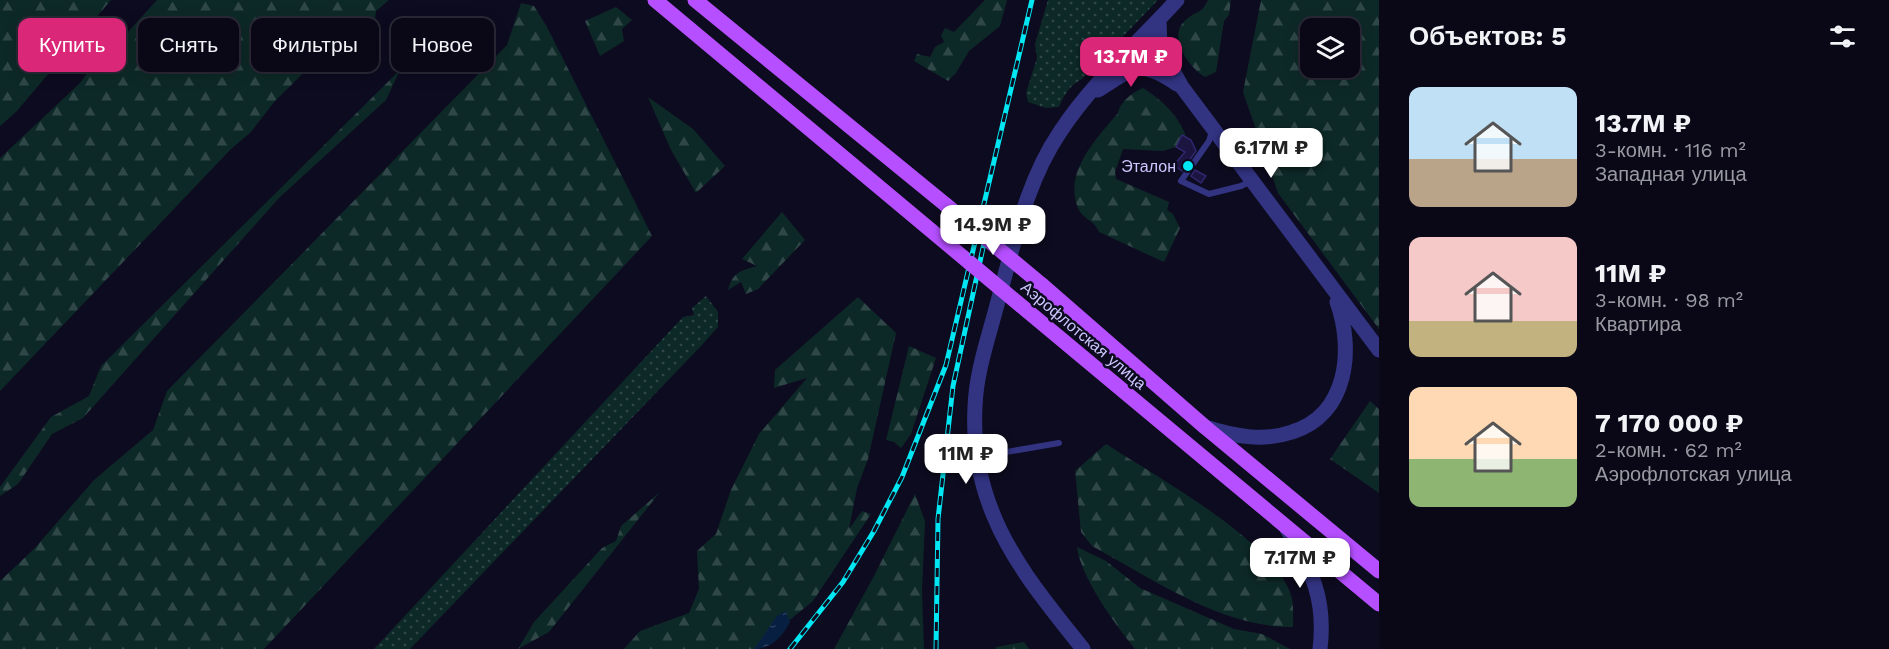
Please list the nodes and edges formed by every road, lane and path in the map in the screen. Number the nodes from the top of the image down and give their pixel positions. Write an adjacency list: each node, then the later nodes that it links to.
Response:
1 (655, 0): 9 (main road, Аэрофлотская улица, bridge)
2 (695, 0): 12 (main road, Аэрофлотская улица, bridge)
3 (1177, 0): 4 (street)
4 (1159, 20): 5 (street); 6 (street)
5 (1182, 87): 6 (street); 7 (street)
6 (1083, 100): 9 (street)
7 (1213, 127): 8 (street); 8 (lane)
8 (1251, 180): 10 (street)
9 (1001, 289): 14 (street); 15 (main road, Аэрофлотская улица)
10 (1333, 291): 11 (street); 12 (street)
11 (1379, 350)
12 (1205, 427): 16 (main road, Аэрофлотская улица)
13 (1059, 443): 14 (lane)
14 (977, 457): 18 (street)
15 (1287, 530): 17 (main road, Аэрофлотская улица); 19 (street)
16 (1379, 571)
17 (1379, 604)
18 (1083, 649)
19 (1320, 649)

